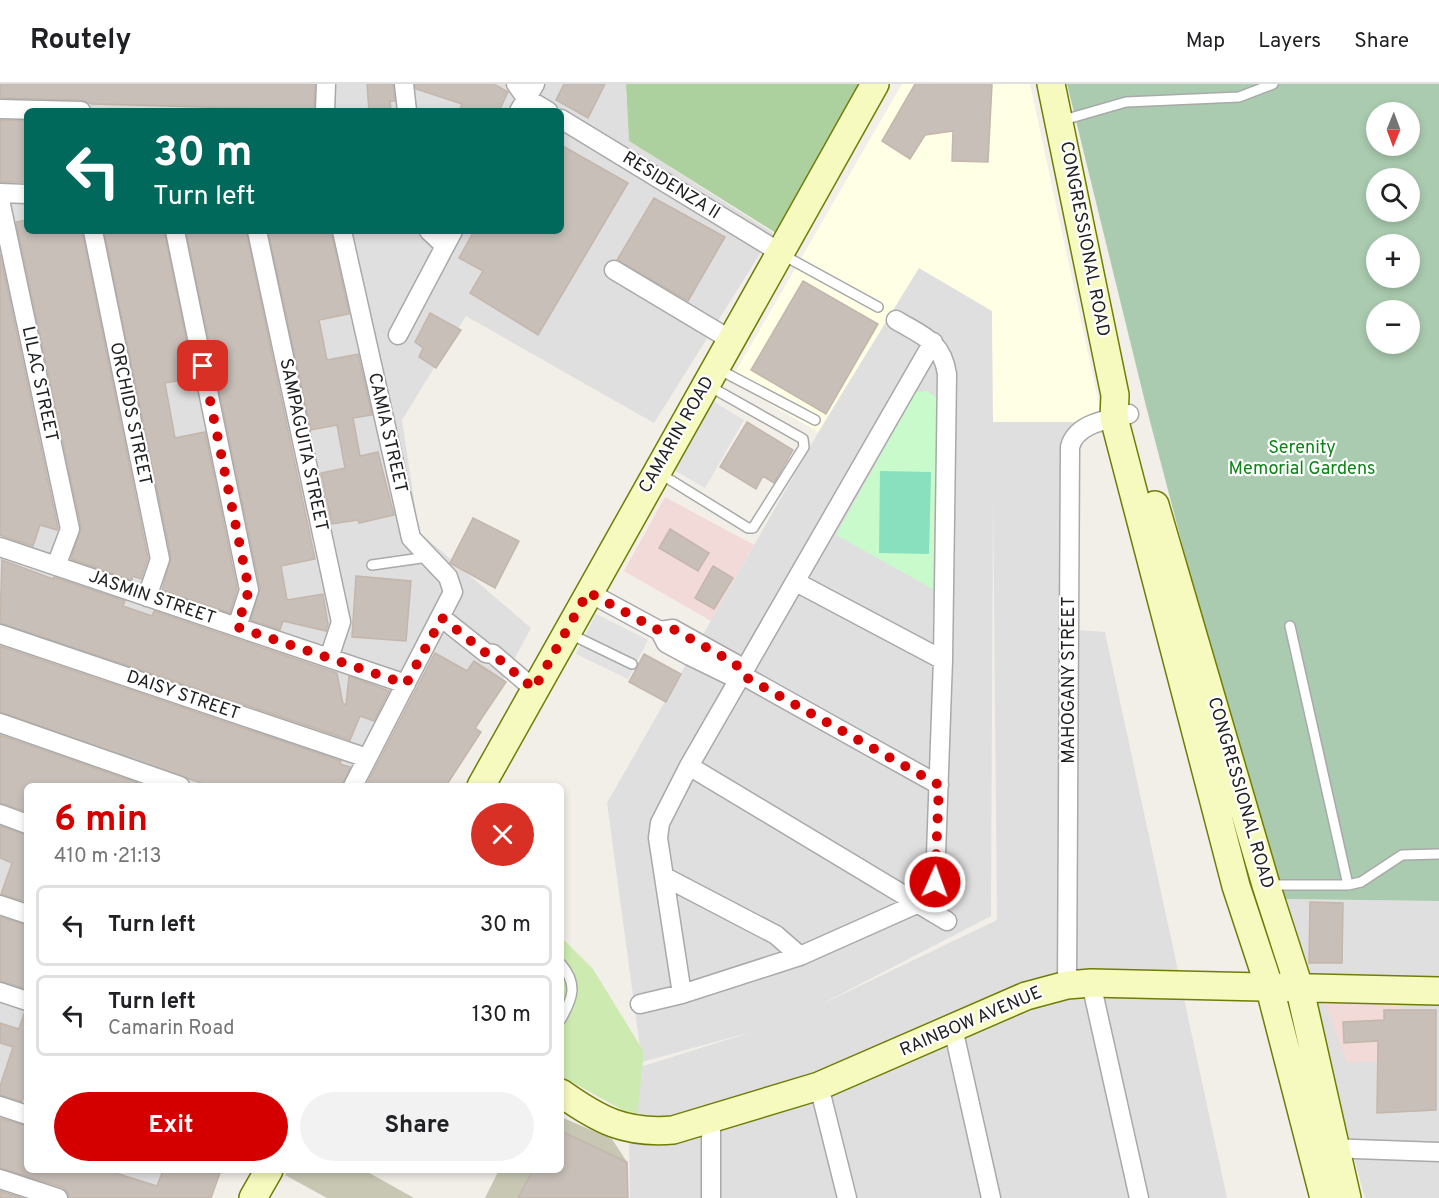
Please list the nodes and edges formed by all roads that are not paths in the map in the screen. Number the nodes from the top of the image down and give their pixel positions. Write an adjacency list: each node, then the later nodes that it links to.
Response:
1 (326, 84): 7 (street)
2 (404, 84): 8 (street)
3 (875, 84): 22 (main road, CAMARIN ROAD)
4 (1052, 84): 13 (main road, CONGRESSIONAL ROAD)
5 (1273, 84): 13 (lane)
6 (524, 94): 9 (street)
7 (325, 108)
8 (407, 108)
9 (544, 108)
10 (0, 109): 11 (street)
11 (24, 110)
12 (564, 120): 22 (street, RESIDENZA II)
13 (1060, 121): 30 (main road, CONGRESSIONAL ROAD)
14 (0, 193): 15 (street)
15 (24, 194)
16 (0, 200): 36 (street, LILAC STREET)
17 (94, 234): 39 (street, ORCHIDS STREET)
18 (176, 234): 42 (street)
19 (258, 234): 45 (street, SAMPAGUITA STREET)
20 (343, 234): 34 (street, CAMIA STREET)
21 (449, 238): 26 (street)
22 (781, 253): 24 (lane); 27 (main road, CAMARIN ROAD)
23 (614, 270): 27 (street)
24 (878, 307)
25 (896, 320): 28 (street)
26 (398, 335)
27 (731, 340): 29 (main road, CAMARIN ROAD)
28 (933, 342): 37 (street); 46 (street)
29 (711, 376): 31 (lane); 32 (main road, CAMARIN ROAD); 32 (lane)
30 (1119, 409): 62 (main road, CONGRESSIONAL ROAD); 70 (street, MAHOGANY STREET); 71 (main road, CONGRESSIONAL ROAD)
31 (815, 420)
32 (657, 472): 38 (main road, CAMARIN ROAD)
33 (0, 547): 36 (street, JASMIN STREET)
34 (428, 557): 35 (lane); 40 (street, CAMIA STREET)
35 (372, 565)
36 (56, 566): 39 (street, JASMIN STREET)
37 (796, 582): 46 (street); 48 (street)
38 (588, 592): 43 (main road, CAMARIN ROAD); 48 (street)
39 (147, 597): 42 (street, JASMIN STREET)
40 (442, 618): 49 (street); 50 (street)
41 (1290, 626): 63 (lane)
42 (237, 627): 45 (street, JASMIN STREET)
43 (566, 632): 47 (lane); 50 (main road, CAMARIN ROAD)
44 (0, 634): 52 (street, DAISY STREET)
45 (329, 658): 49 (street, JASMIN STREET)
46 (944, 660): 57 (street)
47 (632, 664)
48 (742, 675): 53 (street); 57 (street)
49 (406, 684): 52 (street)
50 (533, 693): 56 (main road, CAMARIN ROAD)
51 (0, 723): 54 (street)
52 (367, 758): 55 (street)
53 (689, 766): 61 (street); 64 (street)
54 (171, 783)
55 (354, 783)
56 (483, 783)
57 (939, 785): 64 (street)
58 (0, 814): 59 (street)
59 (24, 823)
60 (1439, 854): 63 (lane)
61 (665, 877): 68 (street); 75 (street)
62 (1266, 885): 63 (lane); 72 (main road, CONGRESSIONAL ROAD)
63 (1348, 885)
64 (919, 903): 67 (street); 68 (street)
65 (0, 905): 66 (street)
66 (24, 913)
67 (947, 921)
68 (800, 956): 75 (street)
69 (564, 968): 78 (lane)
70 (1079, 984): 71 (main road, RAINBOW AVENUE); 79 (main road, RAINBOW AVENUE); 94 (street, MAHOGANY STREET)
71 (1270, 989): 72 (main road, RAINBOW AVENUE); 85 (main road, CONGRESSIONAL ROAD)
72 (1300, 990): 73 (main road, RAINBOW AVENUE); 85 (main road, CONGRESSIONAL ROAD)
73 (1439, 991)
74 (0, 992): 76 (street)
75 (682, 994): 77 (street)
76 (24, 999)
77 (640, 1004)
78 (564, 1014)
79 (953, 1028): 80 (main road, RAINBOW AVENUE); 93 (street)
80 (819, 1086): 84 (main road, RAINBOW AVENUE); 92 (street)
81 (564, 1095): 84 (main road, RAINBOW AVENUE)
82 (0, 1106): 83 (street)
83 (24, 1114)
84 (711, 1119): 91 (street)
85 (1324, 1148): 86 (street); 95 (main road, CONGRESSIONAL ROAD); 96 (main road, CONGRESSIONAL ROAD)
86 (1439, 1152)
87 (267, 1173): 90 (main road)
88 (0, 1179): 89 (street)
89 (58, 1198)
90 (254, 1198)
91 (711, 1198)
92 (847, 1198)
93 (992, 1198)
94 (1139, 1198)
95 (1324, 1198)
96 (1347, 1198)

